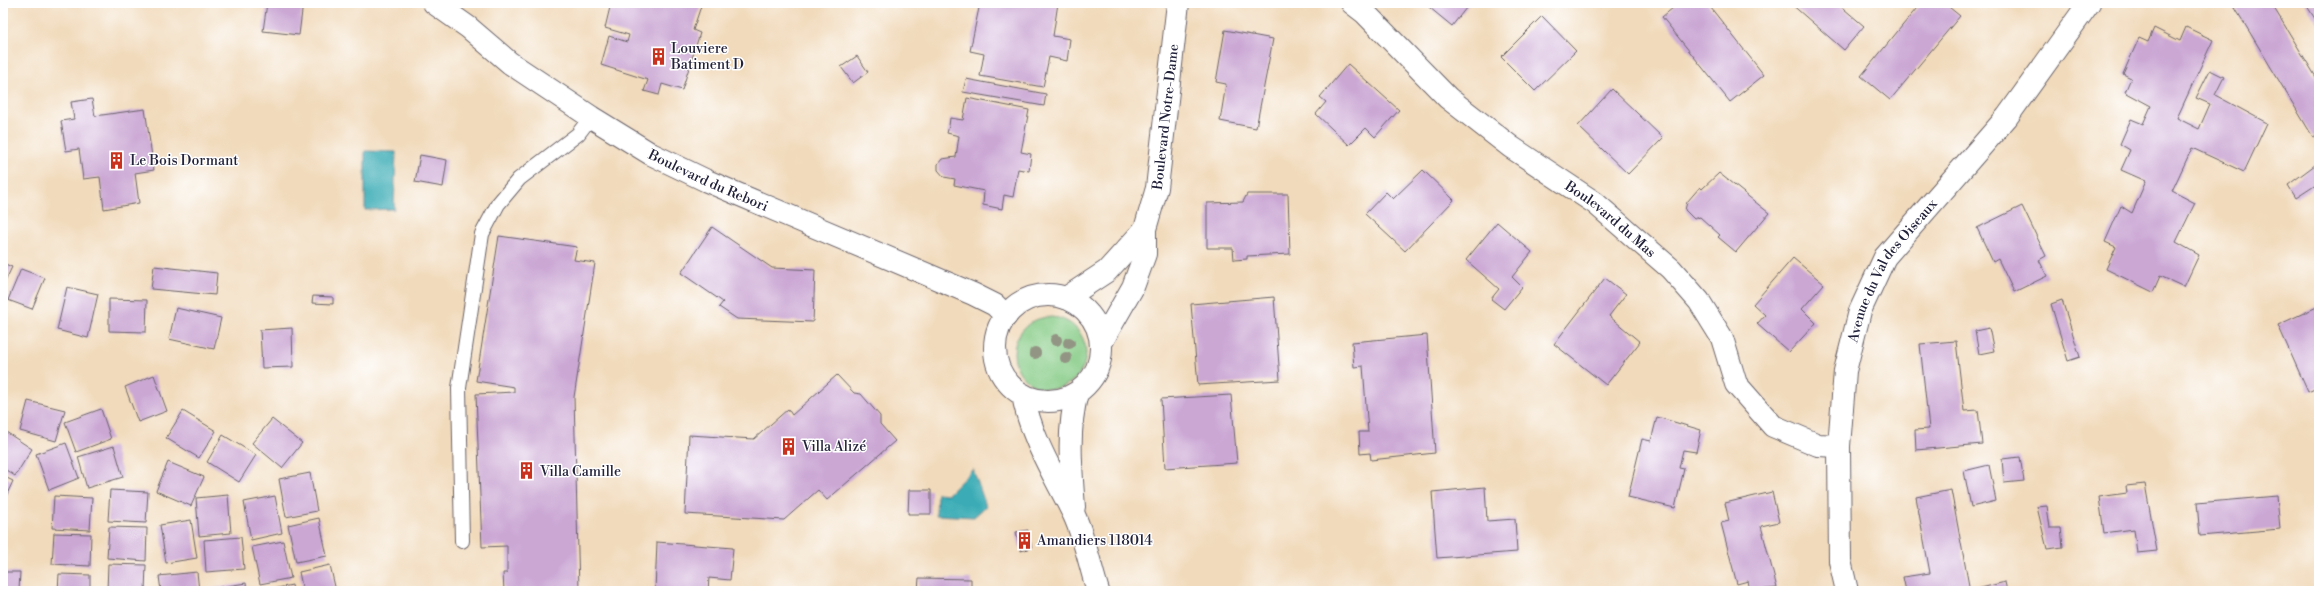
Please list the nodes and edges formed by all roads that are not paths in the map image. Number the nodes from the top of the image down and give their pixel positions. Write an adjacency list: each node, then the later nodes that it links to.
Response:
1 (434, 3): 5 (street, Boulevard du Rebori)
2 (1178, 3): 6 (street, Boulevard Notre-Dame)
3 (1352, 3): 12 (street, Boulevard du Mas)
4 (2089, 3): 12 (street, Avenue du Val des Oiseaux)
5 (591, 117): 8 (street, Boulevard du Rebori); 14 (lane)
6 (1145, 229): 7 (street, Boulevard Notre-Dame); 9 (street, Boulevard Notre-Dame)
7 (1066, 298): 8 (street); 9 (street)
8 (1006, 316): 11 (street)
9 (1100, 343): 10 (street)
10 (1077, 392): 11 (street); 13 (street)
11 (1023, 395): 13 (street)
12 (1839, 446): 16 (street, Avenue du Val des Oiseaux)
13 (1075, 516): 15 (street)
14 (462, 541)
15 (1098, 591)
16 (1847, 591)

